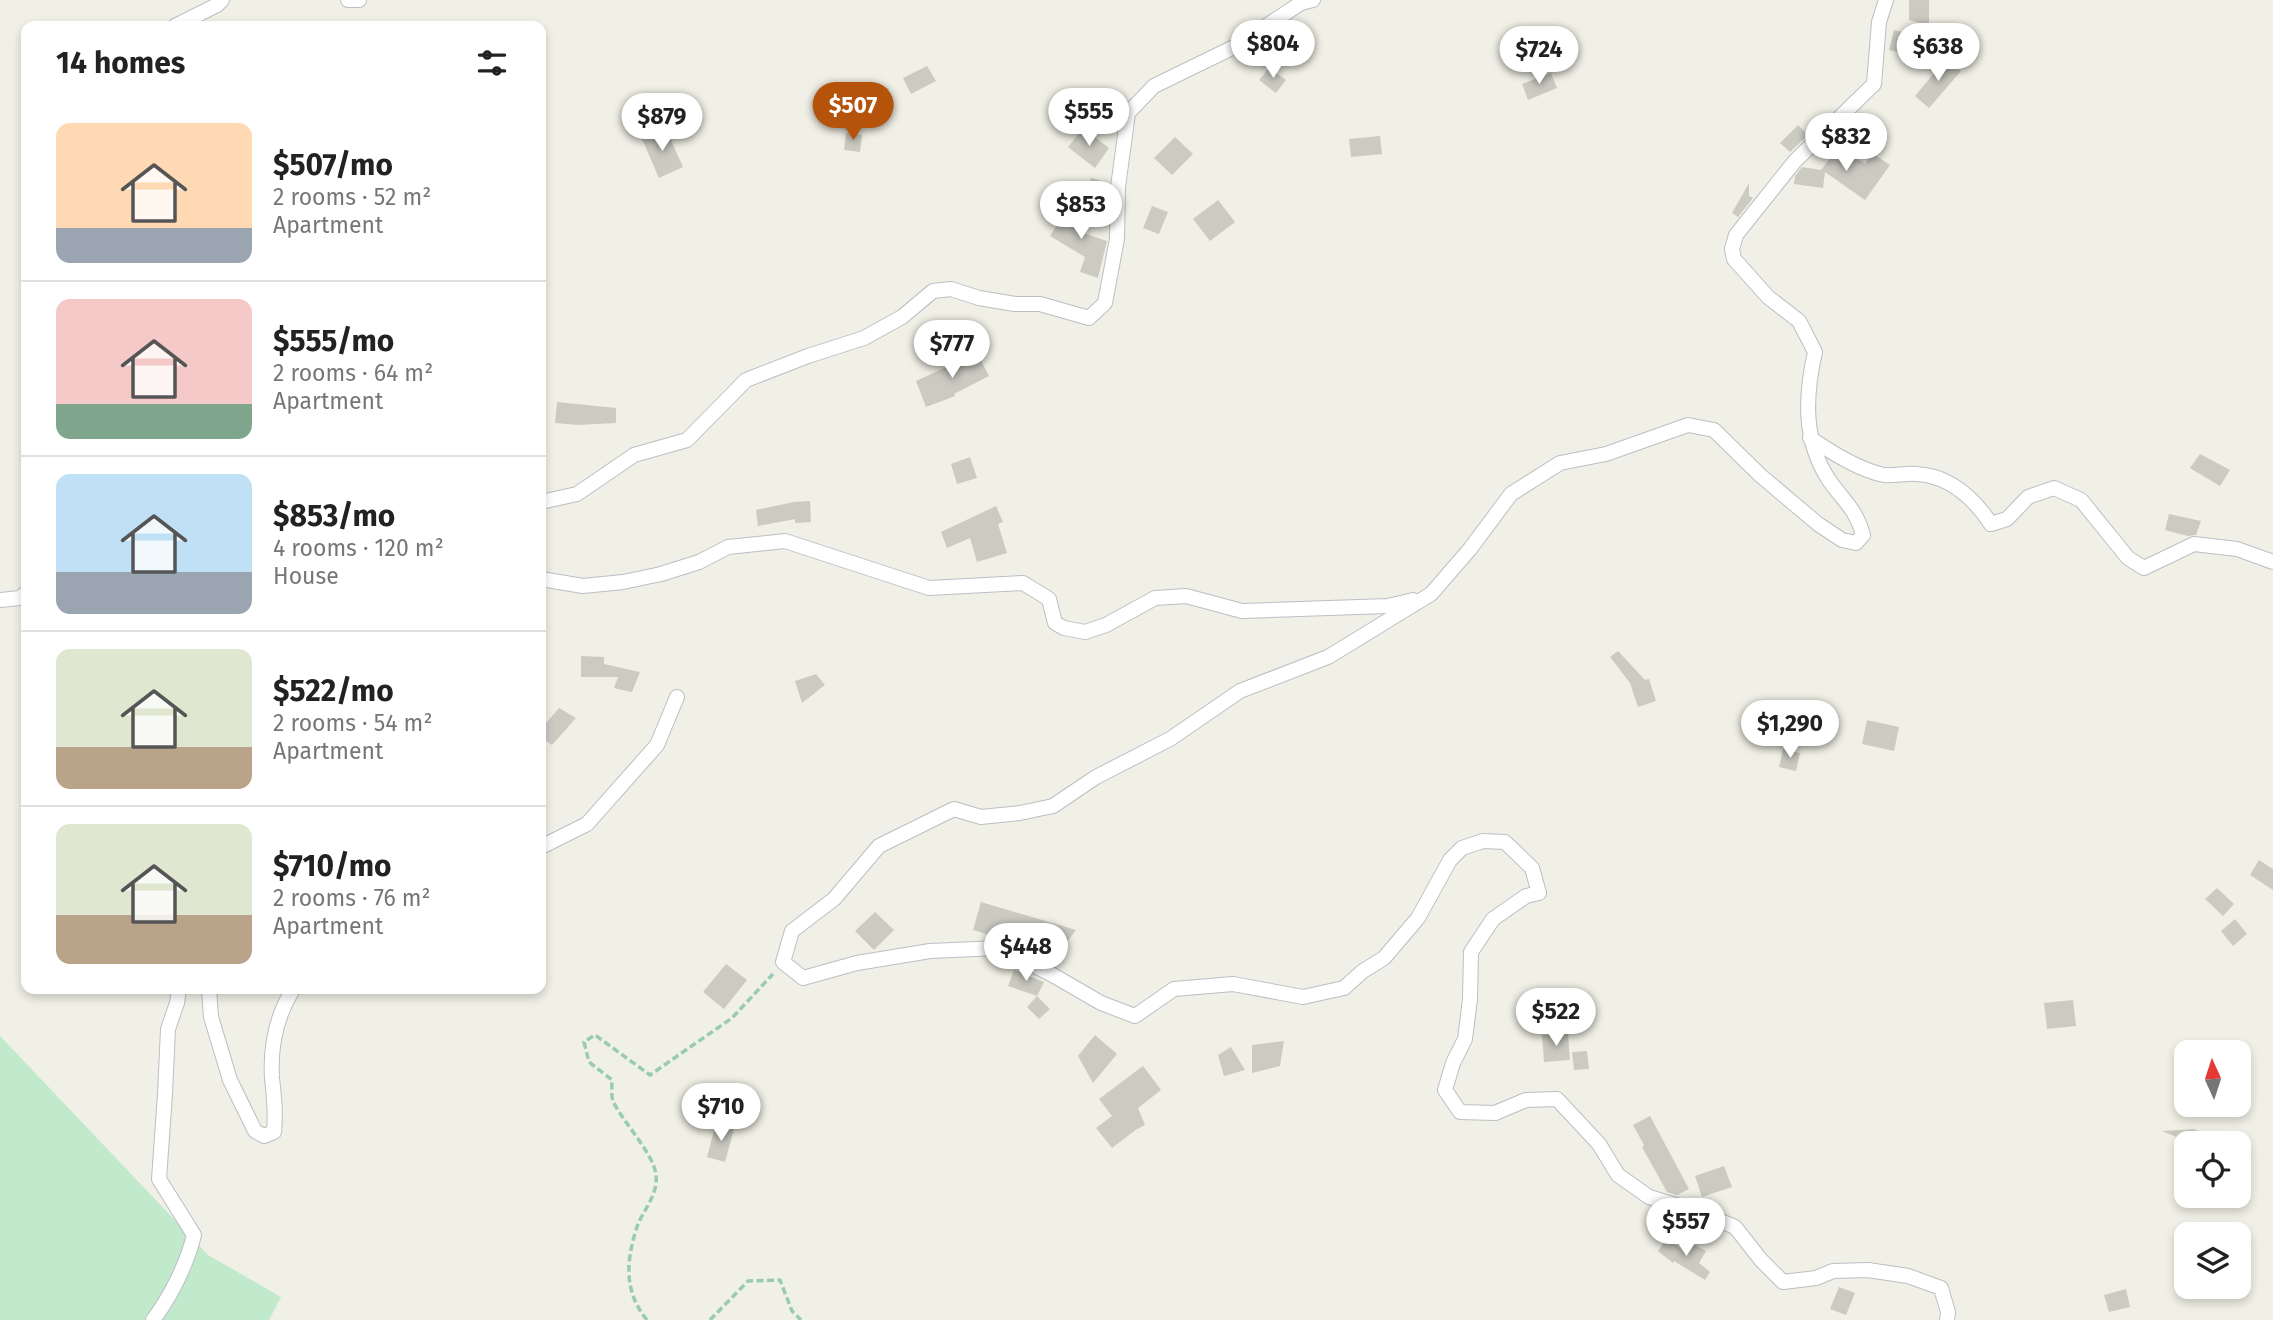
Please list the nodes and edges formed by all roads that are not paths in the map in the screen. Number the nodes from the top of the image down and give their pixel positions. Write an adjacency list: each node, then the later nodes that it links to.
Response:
1 (222, 0): 6 (street)
2 (348, 0): 3 (street)
3 (359, 0)
4 (1313, 0): 8 (street)
5 (1886, 0): 7 (street)
6 (184, 21)
7 (1809, 438): 9 (street); 11 (street)
8 (546, 501)
9 (2273, 562)
10 (546, 580): 11 (street)
11 (1431, 594): 20 (street)
12 (21, 597): 13 (street)
13 (0, 600)
14 (677, 697): 15 (street)
15 (546, 844)
16 (178, 994): 19 (street)
17 (209, 994): 18 (street)
18 (290, 994)
19 (153, 1320)
20 (1947, 1320)

